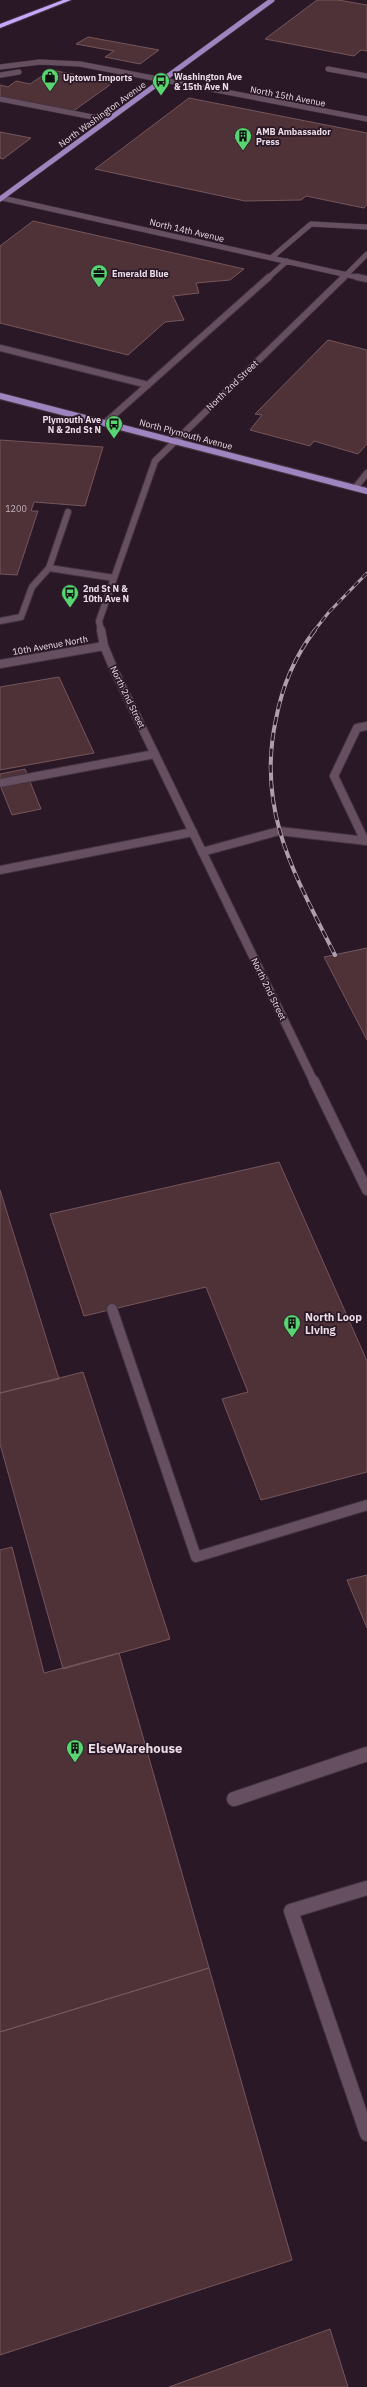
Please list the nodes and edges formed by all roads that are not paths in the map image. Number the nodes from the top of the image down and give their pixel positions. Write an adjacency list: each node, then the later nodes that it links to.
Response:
1 (68, 0): 3 (highway)
2 (272, 0): 9 (main road, North Washington Avenue)
3 (0, 26)
4 (0, 67): 9 (street, North 15th Avenue)
5 (328, 69): 8 (street)
6 (19, 72): 7 (street)
7 (0, 75)
8 (367, 76)
9 (163, 80): 12 (street, North 15th Avenue); 14 (main road, North Washington Avenue)
10 (0, 99): 14 (street)
11 (367, 113): 12 (street)
12 (361, 118): 13 (street, North 15th Avenue)
13 (367, 119)
14 (108, 120): 15 (main road, North Washington Avenue)
15 (1, 199): 18 (street, North 14th Avenue)
16 (367, 227): 18 (street)
17 (367, 254): 20 (street, North 2nd Street)
18 (271, 258): 19 (street, North 14th Avenue)
19 (287, 261): 20 (street, North 14th Avenue); 23 (street)
20 (346, 275): 21 (street, North 14th Avenue); 26 (street, North 2nd Street)
21 (367, 279)
22 (0, 348): 23 (street)
23 (148, 385): 25 (street)
24 (0, 396): 25 (main road, North Plymouth Avenue)
25 (105, 423): 26 (main road, North Plymouth Avenue)
26 (174, 441): 28 (main road, North Plymouth Avenue); 32 (street, North 2nd Street)
27 (367, 473): 28 (street)
28 (355, 488): 29 (main road, North Plymouth Avenue)
29 (367, 491)
30 (68, 512): 31 (street)
31 (49, 568): 32 (street); 33 (street)
32 (114, 578): 34 (street, North 2nd Street)
33 (0, 621)
34 (104, 646): 35 (street, 10th Avenue North); 37 (street, North 2nd Street)
35 (0, 664)
36 (367, 726): 40 (street)
37 (155, 754): 38 (street); 39 (street, North 2nd Street)
38 (0, 783)
39 (193, 832): 41 (street, North 2nd Street); 42 (street)
40 (366, 841): 41 (street)
41 (202, 852): 43 (street, North 2nd Street)
42 (0, 870)
43 (367, 1190)
44 (112, 1309): 45 (street)
45 (367, 1505)
46 (367, 1754): 47 (street)
47 (234, 1799)
48 (367, 1888): 49 (street)
49 (367, 2134)

